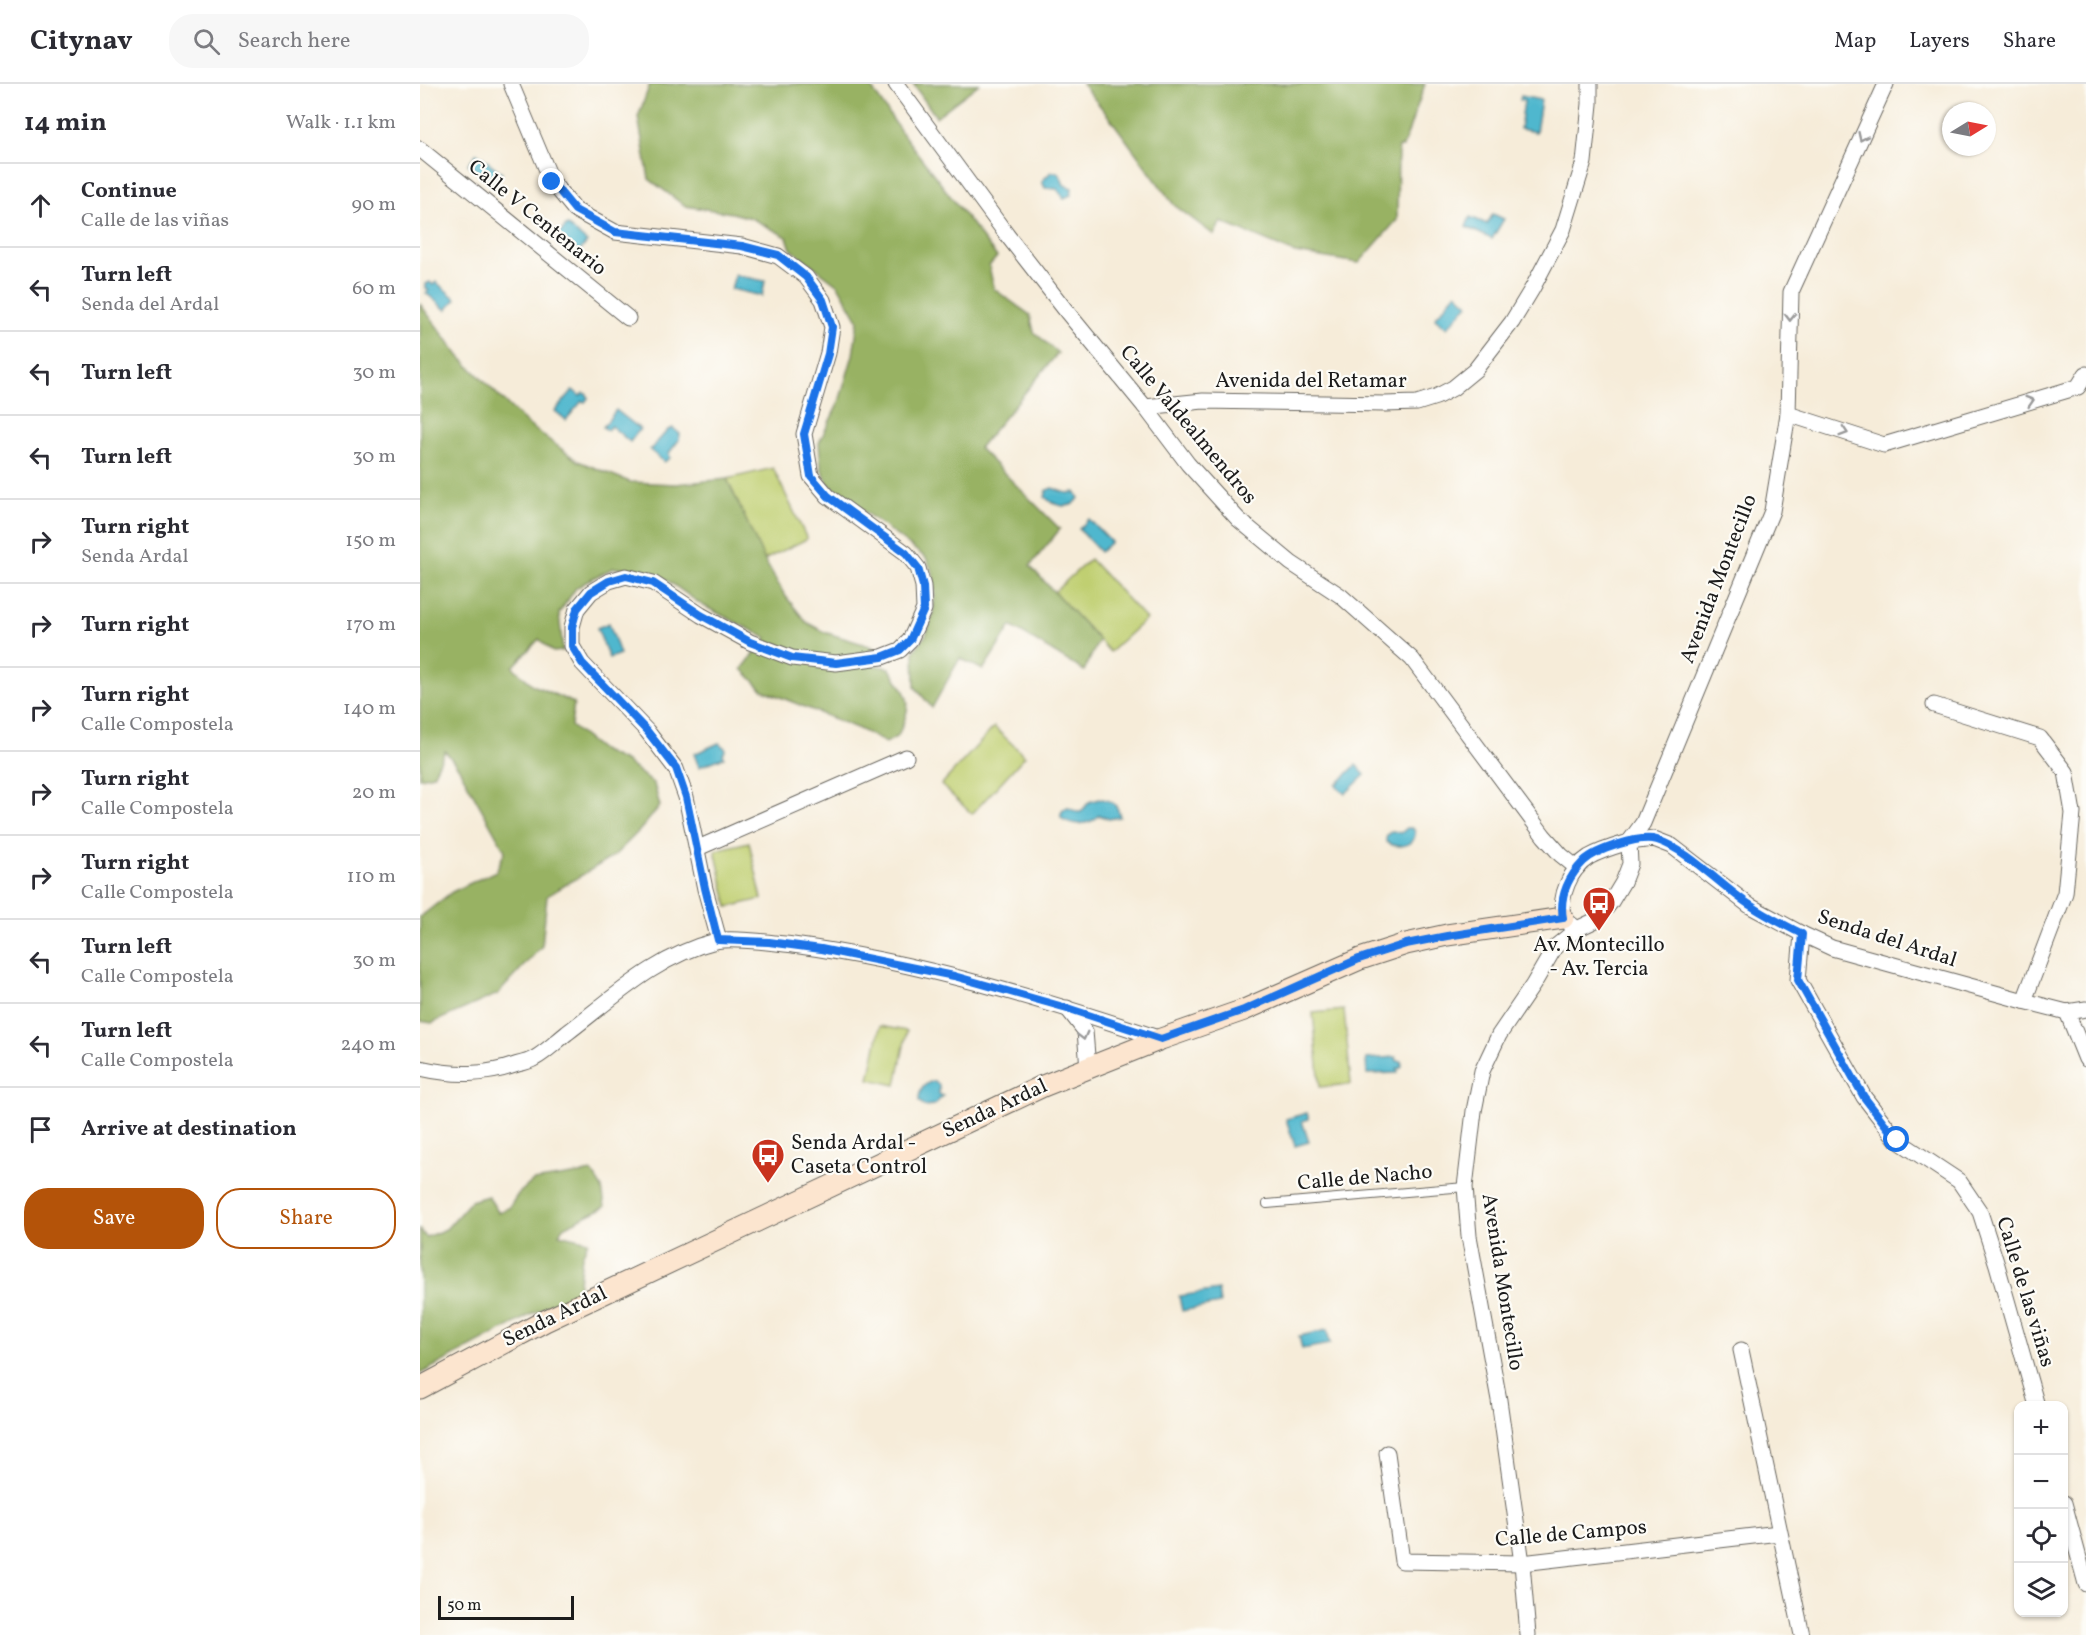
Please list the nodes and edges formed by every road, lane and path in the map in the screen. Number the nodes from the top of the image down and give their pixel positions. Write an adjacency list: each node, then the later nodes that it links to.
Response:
1 (511, 84): 13 (street)
2 (896, 84): 8 (street, Calle Valdealmendros)
3 (1590, 84): 8 (street, Avenida del Retamar)
4 (1886, 84): 9 (street, Avenida Montecillo, one-way to 9)
5 (420, 150): 6 (street, Calle V Centenario)
6 (628, 318)
7 (2086, 374): 9 (street, one-way to 7)
8 (1145, 407): 14 (street, Calle Valdealmendros)
9 (1788, 414): 12 (street, Avenida Montecillo)
10 (1934, 705): 18 (street)
11 (906, 757): 13 (street)
12 (1629, 842): 14 (street, Senda del Ardal); 15 (street, Avenida Montecillo); 16 (street, Senda del Ardal)
13 (698, 848): 17 (street)
14 (1577, 868): 15 (street)
15 (1570, 924): 22 (main road, Senda Ardal); 26 (street, Avenida Montecillo)
16 (1802, 934): 18 (street, Senda del Ardal); 30 (street, Calle de las viñas)
17 (718, 940): 19 (street); 24 (street)
18 (2024, 1001): 21 (street, Senda del Ardal)
19 (1067, 1008): 22 (street); 25 (street, one-way to 25)
20 (2086, 1009): 21 (street, Senda del Ardal)
21 (2067, 1012): 23 (street)
22 (1161, 1039): 25 (main road, Senda Ardal)
23 (2086, 1059)
24 (420, 1068)
25 (1088, 1068): 29 (main road, Senda Ardal)
26 (1466, 1187): 27 (lane, Calle de Nacho); 34 (street, Avenida Montecillo)
27 (1268, 1204)
28 (1741, 1350): 33 (street)
29 (420, 1388)
30 (2036, 1401)
31 (1387, 1453): 34 (street, Calle de Campos)
32 (2066, 1509): 35 (street)
33 (1779, 1533): 34 (street, Calle de Campos); 37 (street)
34 (1522, 1563): 36 (street, Avenida Montecillo)
35 (2086, 1584)
36 (1528, 1635)
37 (1802, 1635)

